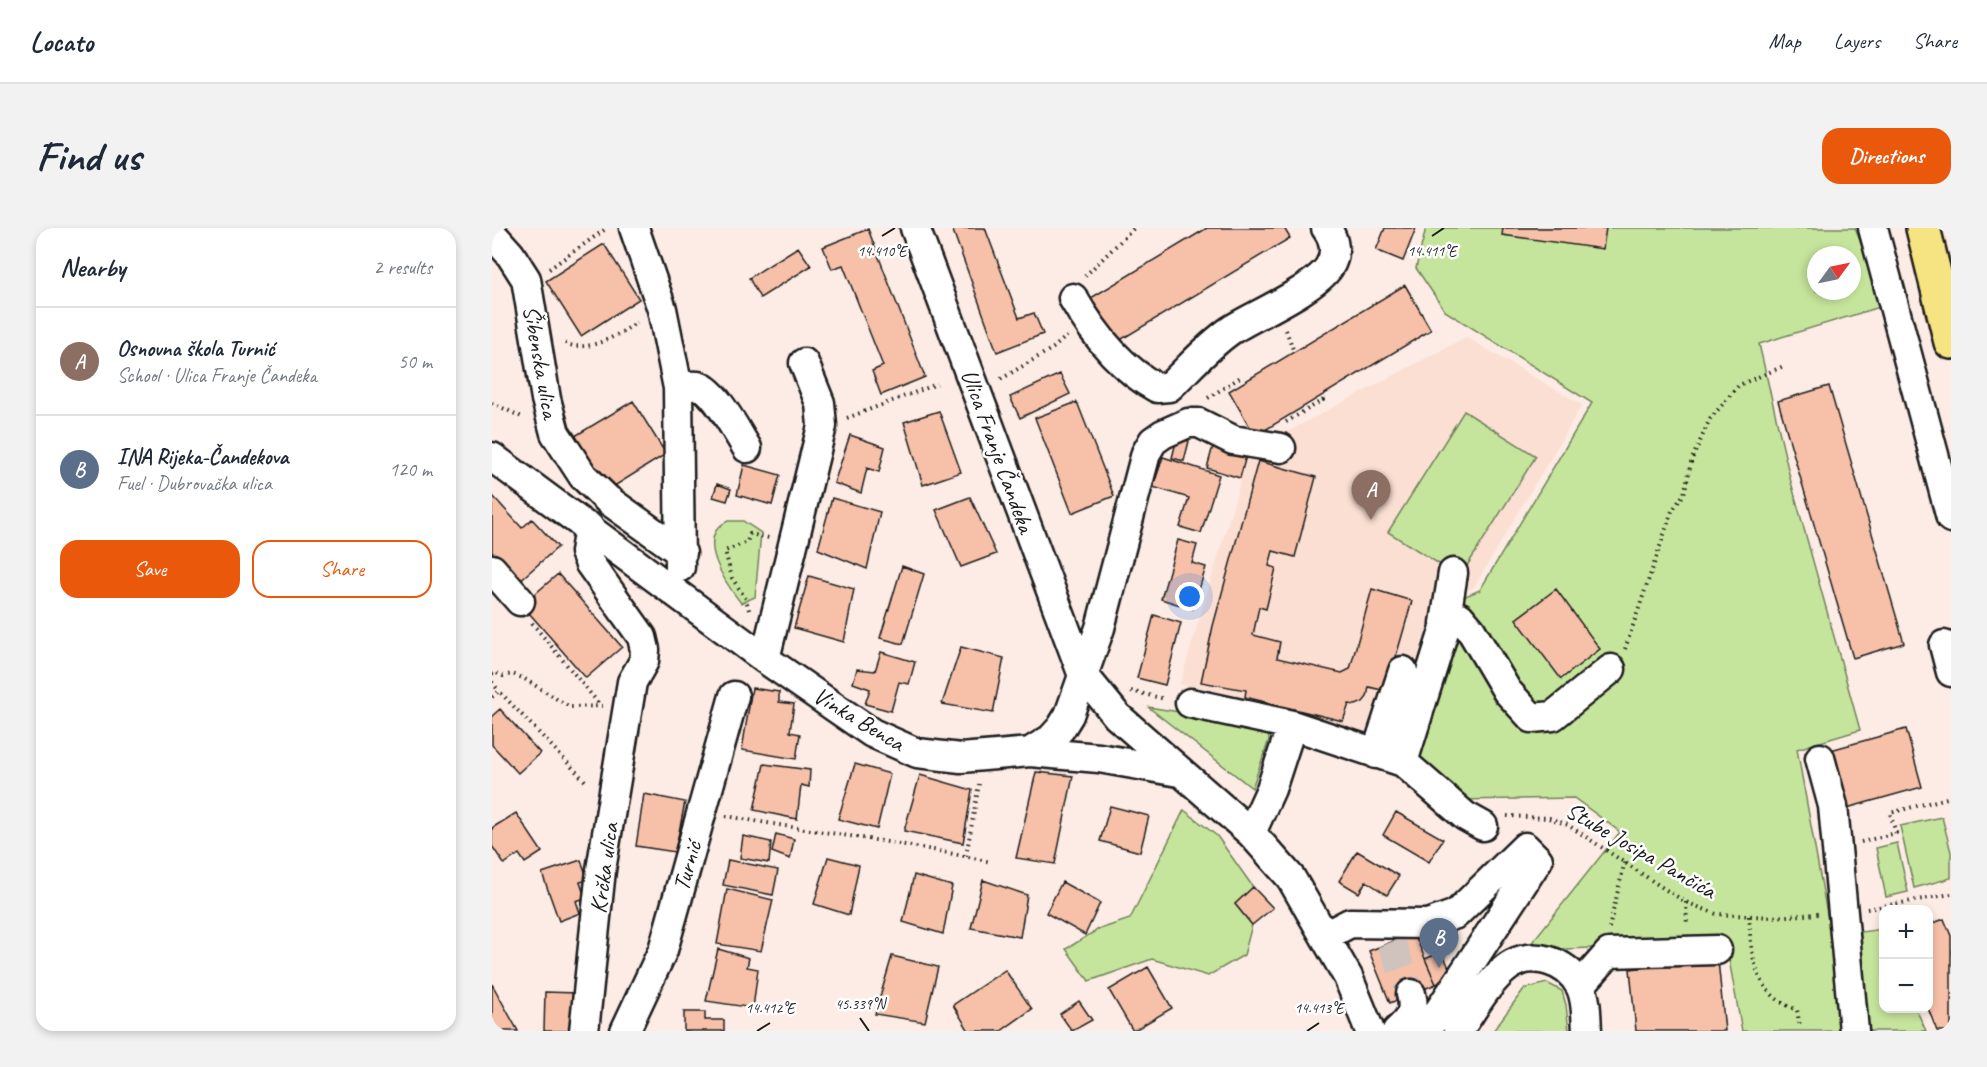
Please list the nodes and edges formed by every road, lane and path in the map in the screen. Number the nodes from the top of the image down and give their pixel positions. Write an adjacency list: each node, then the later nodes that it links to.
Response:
1 (607, 228): 9 (path)
2 (634, 228): 21 (street)
3 (915, 228): 41 (street, Ulica Franje Čandeka)
4 (1134, 228): 10 (path)
5 (1326, 228): 10 (street)
6 (1874, 228): 28 (street)
7 (1923, 228): 15 (main road)
8 (492, 234): 31 (street, Šibenska ulica)
9 (543, 273)
10 (1079, 287)
11 (639, 320): 14 (path)
12 (1070, 333): 19 (path)
13 (1287, 339): 16 (path)
14 (561, 342)
15 (1951, 342)
16 (1294, 352)
17 (804, 363): 38 (street)
18 (1784, 366): 39 (path)
19 (994, 383)
20 (937, 384): 24 (path)
21 (678, 388): 25 (street); 31 (street)
22 (492, 403): 23 (path)
23 (531, 422)
24 (838, 422)
25 (747, 448)
26 (1281, 448): 41 (street)
27 (492, 457): 29 (street, Vinka Benca)
28 (1951, 518)
29 (589, 527): 34 (street, Vinka Benca); 51 (street)
30 (771, 539): 36 (path)
31 (682, 553): 34 (street)
32 (492, 569): 35 (street)
33 (1453, 573): 37 (street)
34 (678, 593): 38 (street, Vinka Benca)
35 (520, 601): 50 (path)
36 (749, 610)
37 (1445, 623): 39 (street); 56 (street)
38 (765, 659): 53 (street, Vinka Benca)
39 (1611, 669)
40 (1403, 671): 54 (street)
41 (1082, 673): 53 (street); 57 (street, Ulica Franje Čandeka)
42 (492, 674): 50 (path)
43 (492, 682): 44 (path, Krčka ulica)
44 (499, 691): 48 (path); 60 (path, Krčka ulica)
45 (1132, 692): 47 (path)
46 (734, 696): 61 (street, Turnić)
47 (1152, 696)
48 (492, 697)
49 (1190, 703): 52 (street)
50 (601, 706): 51 (path)
51 (628, 706): 60 (street)
52 (1292, 724): 54 (street); 63 (street)
53 (1030, 752): 57 (street, Vinka Benca)
54 (1376, 754): 56 (street)
55 (1820, 758): 64 (street)
56 (1403, 762): 62 (street)
57 (1179, 772): 63 (street, Ulica Franje Čandeka)
58 (981, 774): 65 (path)
59 (1951, 797): 64 (path)
60 (614, 802): 78 (street, Krčka ulica)
61 (702, 812): 65 (path); 79 (street, Turnić)
62 (1474, 821): 66 (path, Stube Josipa Pančića)
63 (1251, 833): 72 (street, Ulica Franje Čandeka)
64 (1837, 849): 85 (street)
65 (966, 856): 67 (path)
66 (1624, 861): 71 (path, Stube Josipa Pančića); 74 (path)
67 (991, 862)
68 (1951, 894): 69 (path)
69 (1859, 910)
70 (1825, 914): 71 (path, Stube Josipa Pančića)
71 (1749, 916): 77 (path)
72 (1327, 935): 80 (street, Ulica Franje Čandeka); 82 (street)
73 (1717, 950): 74 (street)
74 (1609, 953): 75 (street)
75 (1580, 986): 83 (street); 84 (street)
76 (1411, 994): 81 (street)
77 (1800, 1027)
78 (585, 1031)
79 (625, 1031)
80 (1370, 1031)
81 (1397, 1031)
82 (1426, 1031)
83 (1458, 1031)
84 (1587, 1031)
85 (1854, 1031)

